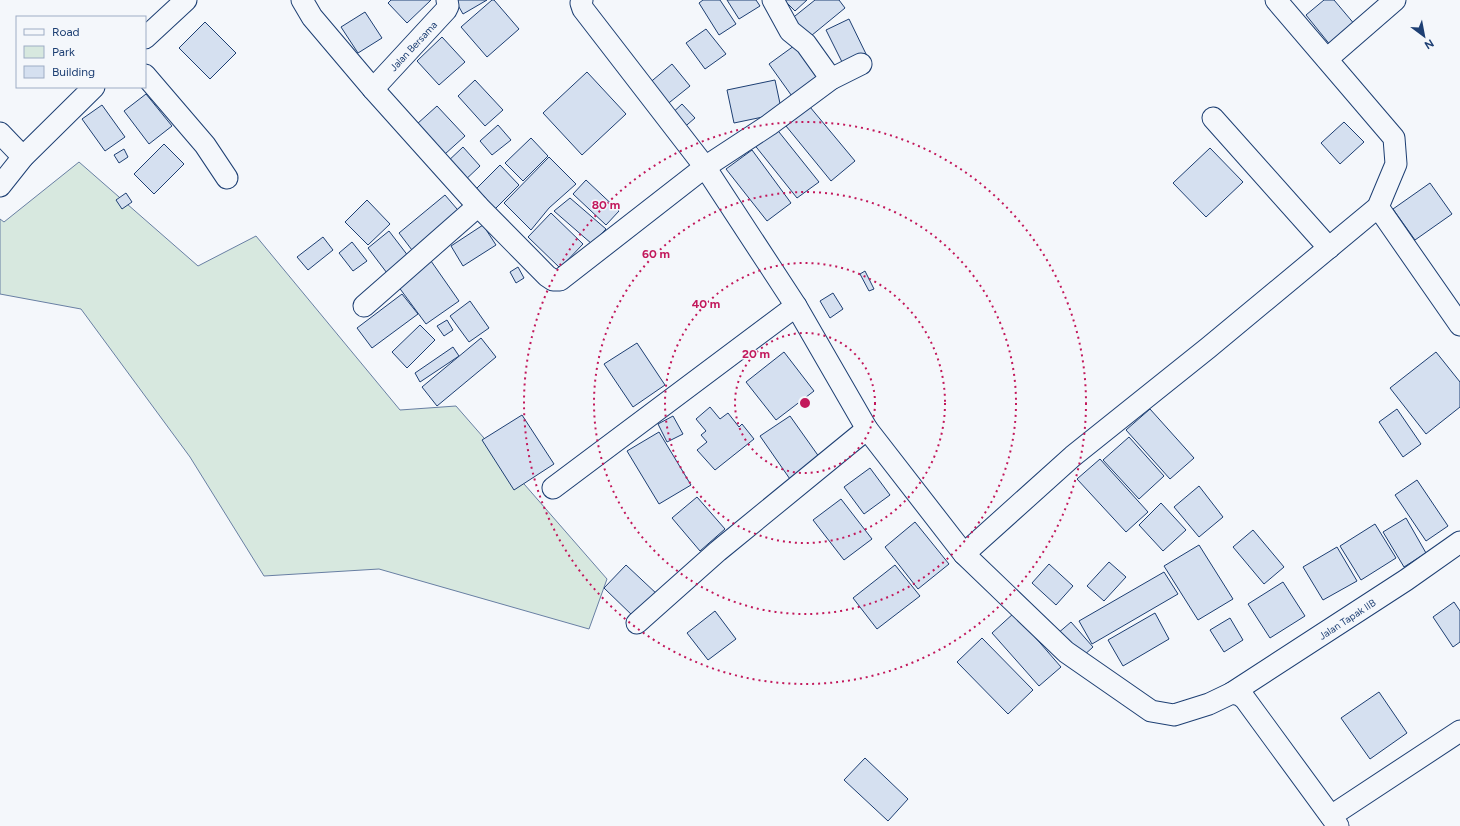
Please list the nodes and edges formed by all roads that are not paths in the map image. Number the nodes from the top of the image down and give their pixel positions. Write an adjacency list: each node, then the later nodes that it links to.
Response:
1 (186, 0): 8 (street)
2 (302, 0): 14 (street)
3 (447, 0): 14 (street, Jalan Bersama)
4 (582, 0): 18 (street, Jalan Tapak IIB)
5 (772, 0): 12 (street)
6 (1276, 0): 9 (street)
7 (1395, 0): 9 (street)
8 (146, 37)
9 (1327, 60): 22 (street)
10 (861, 64): 12 (street)
11 (146, 76): 19 (street)
12 (831, 79): 18 (street)
13 (93, 88): 17 (street)
14 (373, 89): 21 (street)
15 (1213, 118): 23 (street)
16 (0, 133): 17 (street)
17 (23, 156): 20 (street)
18 (706, 167): 21 (street); 25 (street, Jalan Tapak IIB)
19 (228, 178)
20 (0, 186)
21 (478, 206): 24 (street)
22 (1378, 207): 23 (street); 26 (street)
23 (1329, 248): 30 (street)
24 (364, 306)
25 (796, 306): 27 (street, Jalan Tapak IIB); 28 (street)
26 (1460, 325)
27 (867, 429): 30 (street, Jalan Tapak IIB); 31 (street)
28 (552, 488)
29 (1460, 542): 32 (street, Jalan Tapak IIB)
30 (964, 554): 32 (street, Jalan Tapak IIB)
31 (637, 623)
32 (1232, 692): 34 (street)
33 (1460, 731): 34 (street)
34 (1335, 821)

